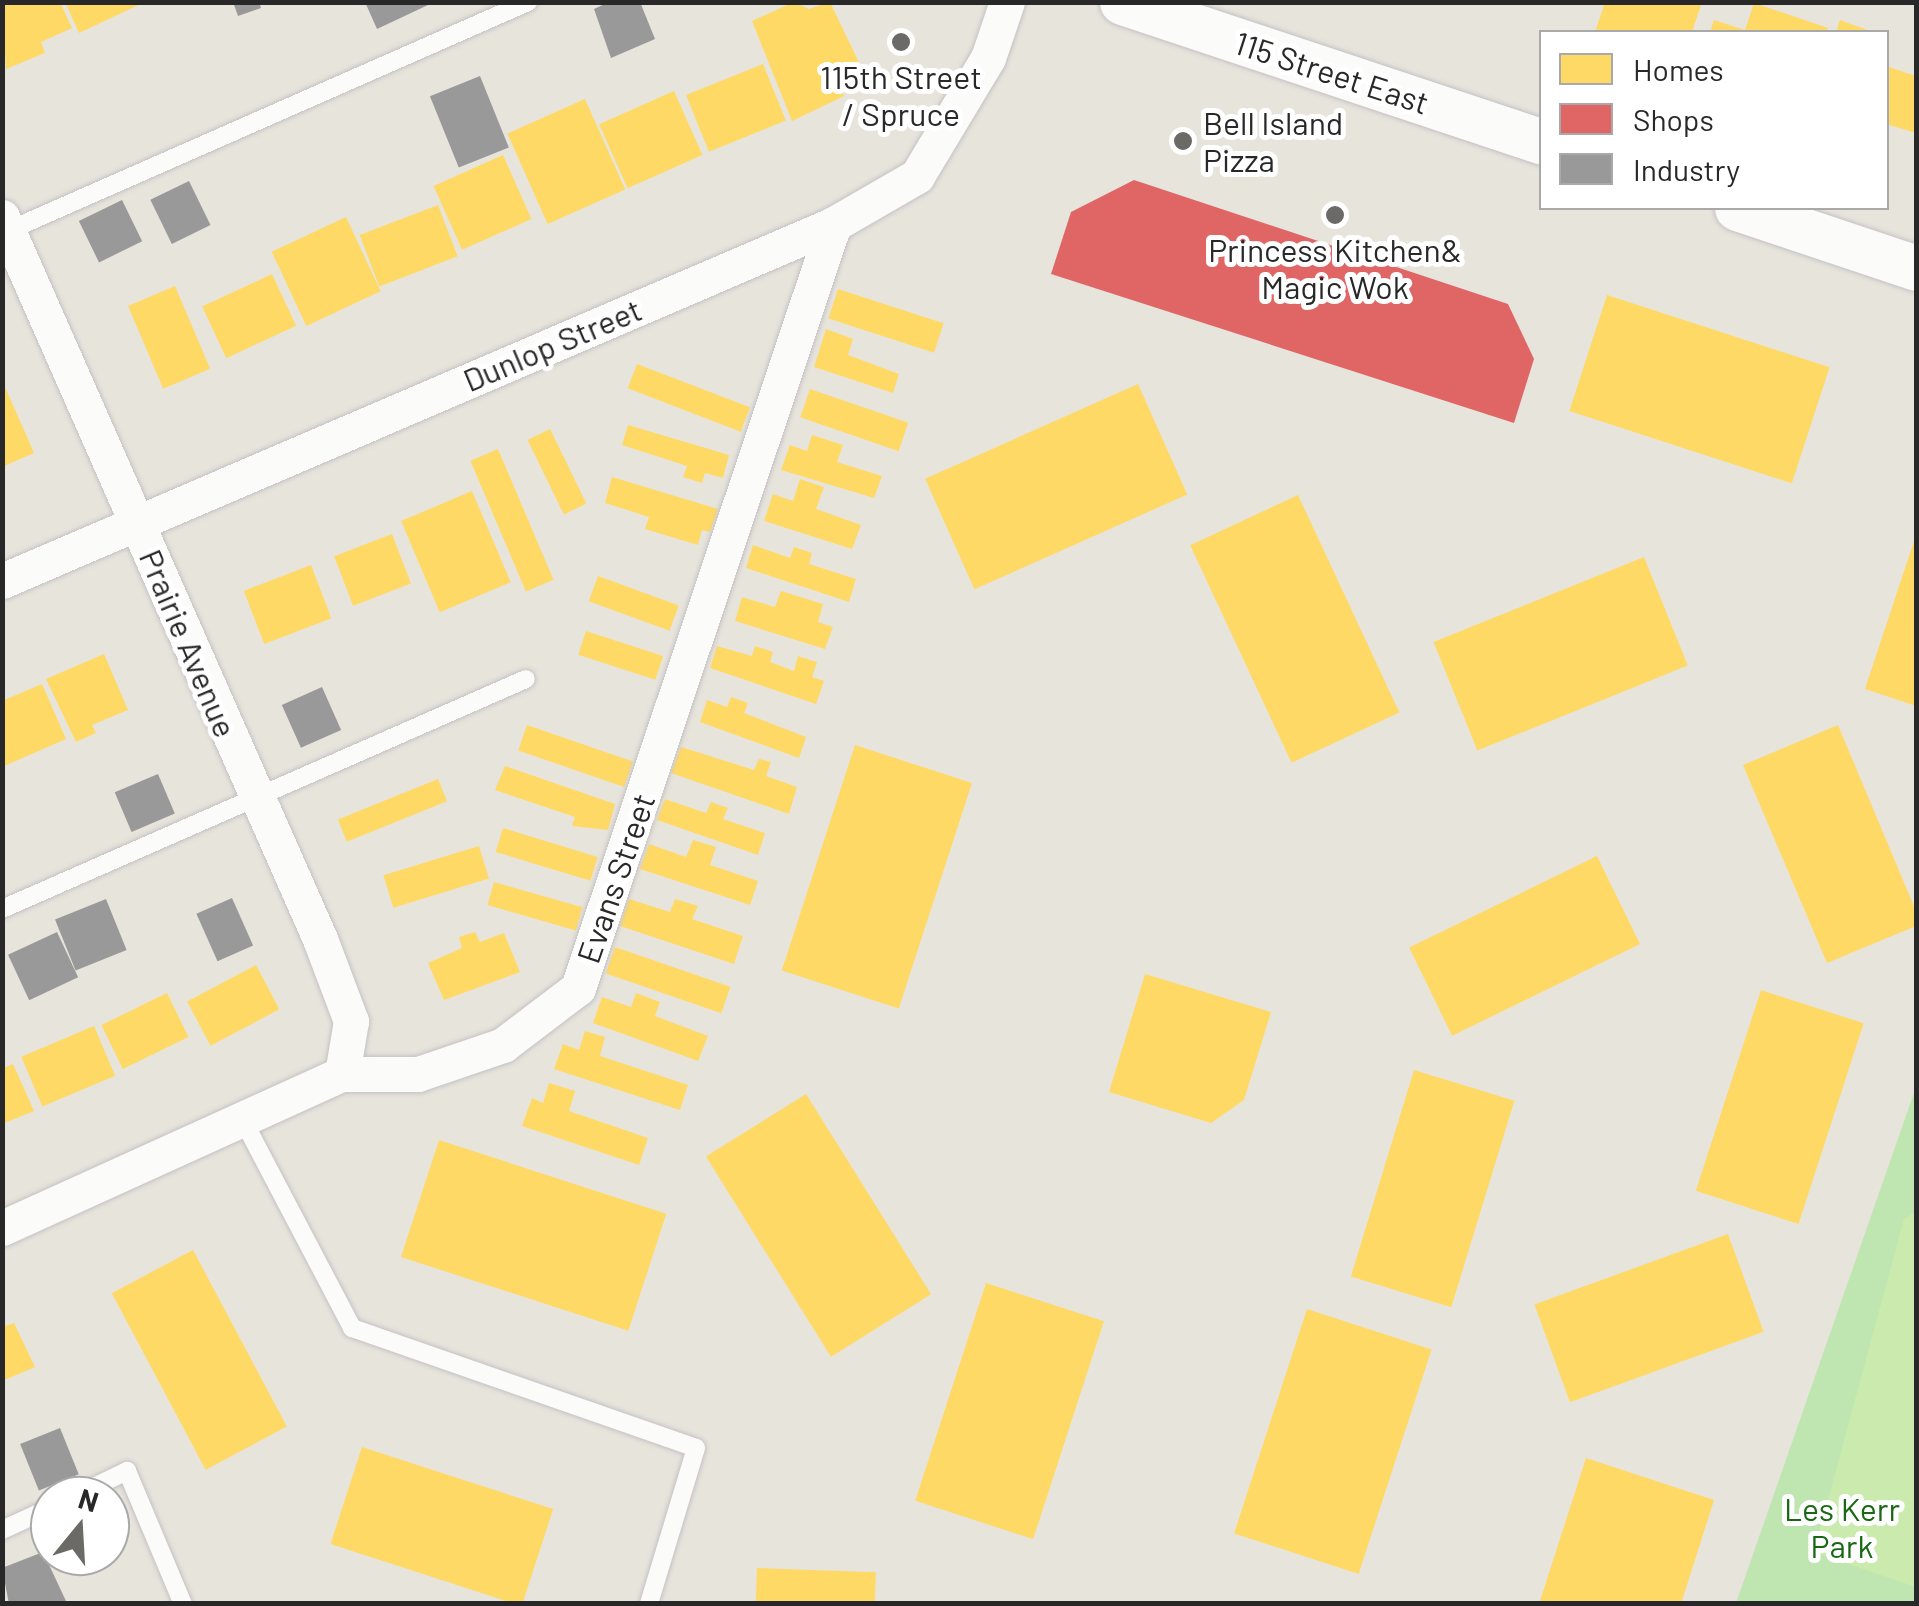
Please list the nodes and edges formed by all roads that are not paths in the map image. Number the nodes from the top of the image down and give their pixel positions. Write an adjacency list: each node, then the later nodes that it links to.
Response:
1 (528, 2): 7 (lane)
2 (1007, 2): 6 (street, Dunlop Street)
3 (1122, 2): 4 (street, 115 Street East)
4 (1539, 141)
5 (1743, 210): 8 (street)
6 (834, 224): 9 (street, Dunlop Street); 14 (street, Evans Street)
7 (4, 227): 9 (street, Prairie Avenue)
8 (1916, 268)
9 (136, 523): 10 (street, Dunlop Street); 12 (street, Prairie Avenue)
10 (2, 581)
11 (526, 679): 12 (lane)
12 (257, 799): 13 (lane); 14 (street, Prairie Avenue)
13 (2, 909)
14 (342, 1074): 15 (street, Evans Street)
15 (244, 1122): 16 (street, Evans Street); 21 (lane)
16 (2, 1228)
17 (130, 1481): 20 (lane)
18 (30, 1517): 19 (lane)
19 (2, 1530)
20 (183, 1604)
21 (649, 1604)

